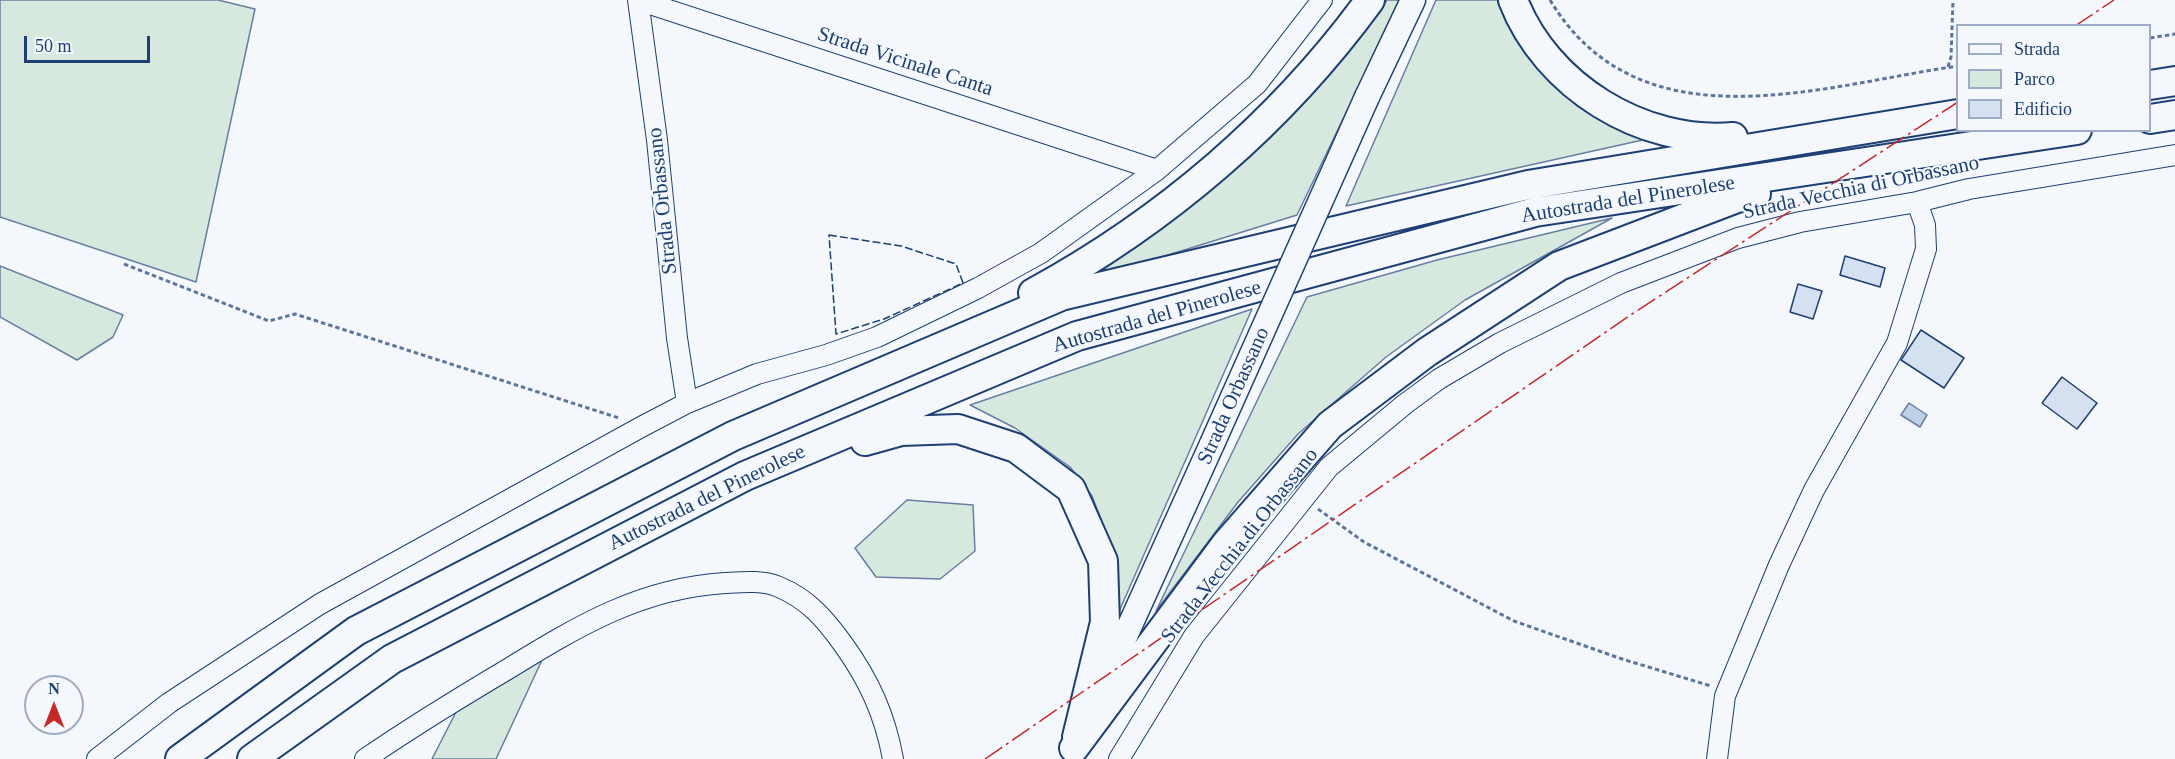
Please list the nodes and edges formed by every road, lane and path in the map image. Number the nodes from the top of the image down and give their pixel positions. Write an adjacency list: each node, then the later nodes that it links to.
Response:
1 (638, 0): 21 (street, Strada Vicinale Canta); 24 (street, Strada Orbassano)
2 (1322, 0): 21 (street)
3 (1370, 0): 26 (highway)
4 (1413, 0): 30 (main road, Strada Orbassano, bridge)
5 (1513, 0): 17 (highway)
6 (1550, 0): 11 (path)
7 (1953, 0): 11 (path)
8 (2175, 34): 9 (path)
9 (2151, 38)
10 (1956, 66): 11 (path)
11 (1948, 67)
12 (2175, 81): 13 (highway)
13 (2151, 85)
14 (1956, 114): 17 (highway, Autostrada del Pinerolese)
15 (2175, 115): 16 (highway)
16 (2151, 119)
17 (1914, 120): 26 (highway, Autostrada del Pinerolese)
18 (2065, 132): 19 (highway, Autostrada del Pinerolese)
19 (1940, 152): 27 (highway, Autostrada del Pinerolese); 30 (highway)
20 (2175, 155): 22 (street, Strada Vecchia di Orbassano)
21 (1158, 170): 24 (street)
22 (1917, 202): 28 (street, Strada Vecchia di Orbassano); 29 (street)
23 (123, 264): 25 (path)
24 (687, 403): 25 (street)
25 (643, 426): 31 (street)
26 (733, 436): 32 (highway, Autostrada del Pinerolese)
27 (745, 476): 30 (highway); 33 (highway, Autostrada del Pinerolese)
28 (1307, 495): 29 (path); 36 (street, Strada Vecchia di Orbassano)
29 (1725, 696): 37 (street)
30 (1072, 753)
31 (97, 759)
32 (180, 759)
33 (252, 759)
34 (365, 759): 35 (street)
35 (893, 759)
36 (1119, 759)
37 (1717, 759)

